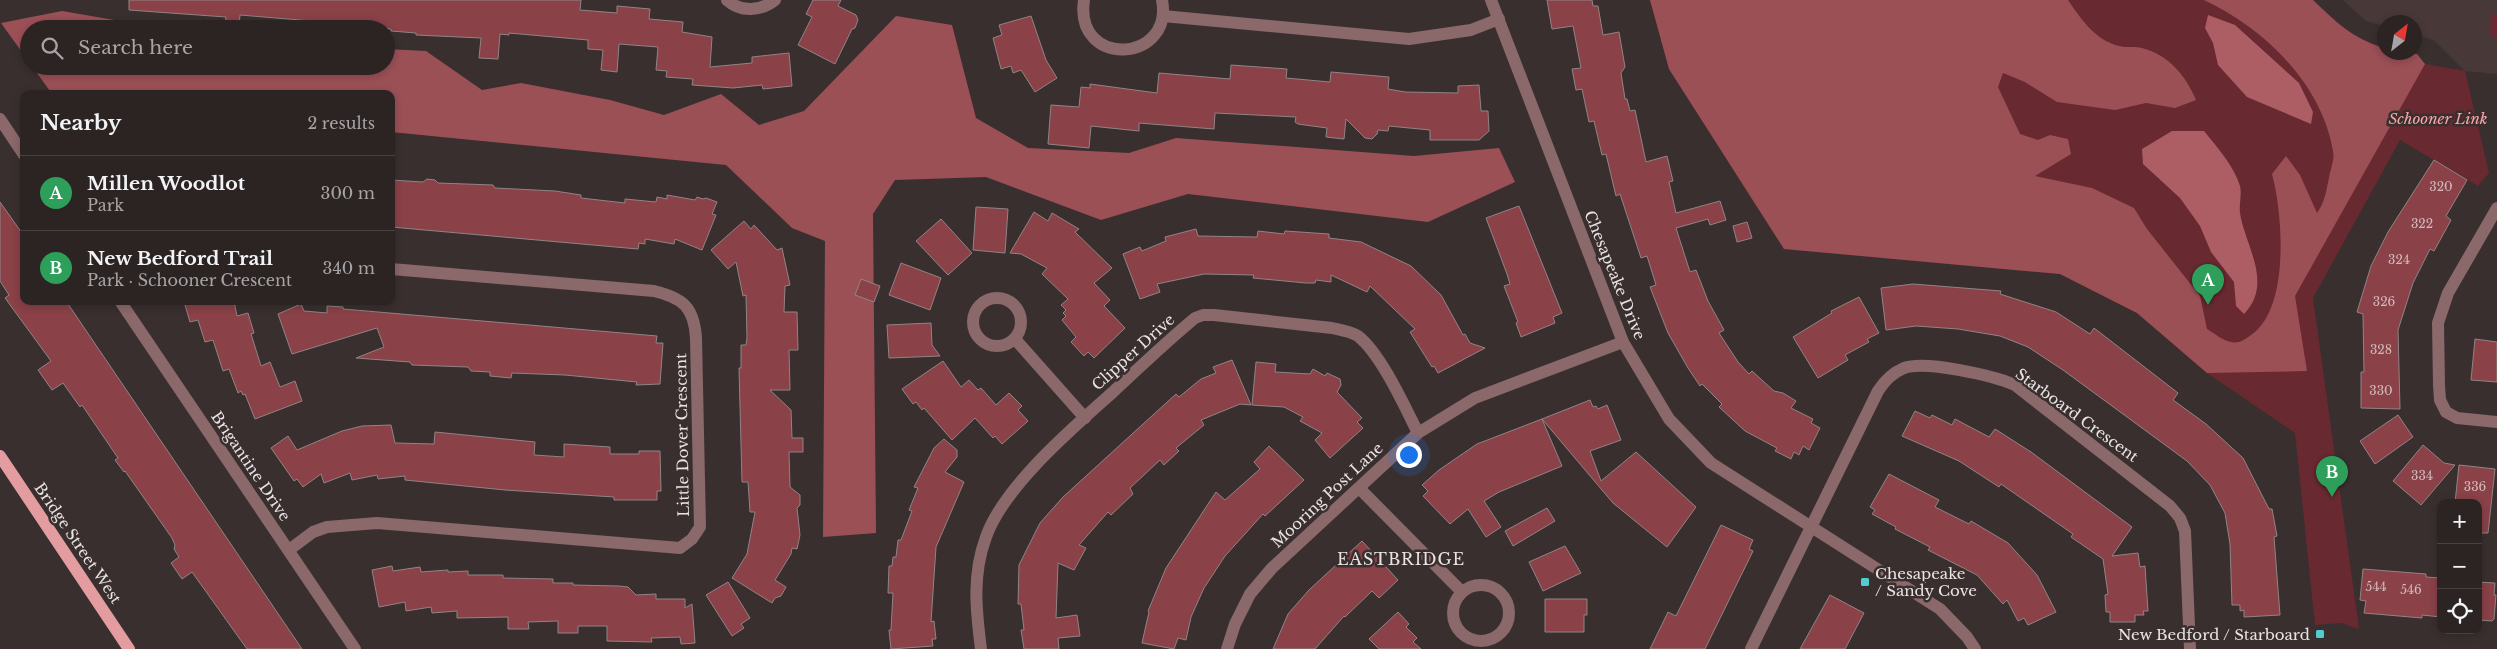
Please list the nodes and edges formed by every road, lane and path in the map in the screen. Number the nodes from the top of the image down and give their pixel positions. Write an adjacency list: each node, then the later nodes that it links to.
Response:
1 (727, 0): 2 (street)
2 (775, 0)
3 (1084, 0): 6 (street)
4 (1162, 0): 6 (street)
5 (1491, 0): 7 (street, Chesapeake Drive)
6 (1163, 16): 7 (street)
7 (1499, 19): 14 (street, Chesapeake Drive)
8 (0, 119): 9 (street)
9 (20, 150)
10 (2497, 208): 16 (street)
11 (395, 269): 21 (street, Little Dover Crescent)
12 (123, 305): 21 (street, Brigantine Drive)
13 (1015, 339): 15 (street)
14 (1623, 342): 17 (street, Mooring Post Lane); 20 (street, Chesapeake Drive)
15 (1085, 418): 17 (street, Clipper Drive); 25 (street, Clipper Drive)
16 (2497, 422)
17 (1418, 433): 19 (street, Mooring Post Lane)
18 (0, 456): 23 (main road, Bridge Street West)
19 (1360, 489): 22 (street); 26 (street, Mooring Post Lane)
20 (1812, 527): 27 (street, Starboard Crescent); 28 (street, Chesapeake Drive); 29 (street, Starboard Crescent)
21 (289, 550): 24 (street, Brigantine Drive)
22 (1462, 592): 22 (street)
23 (129, 649)
24 (355, 649)
25 (981, 649)
26 (1227, 649)
27 (1751, 649)
28 (1975, 649)
29 (2190, 649)

